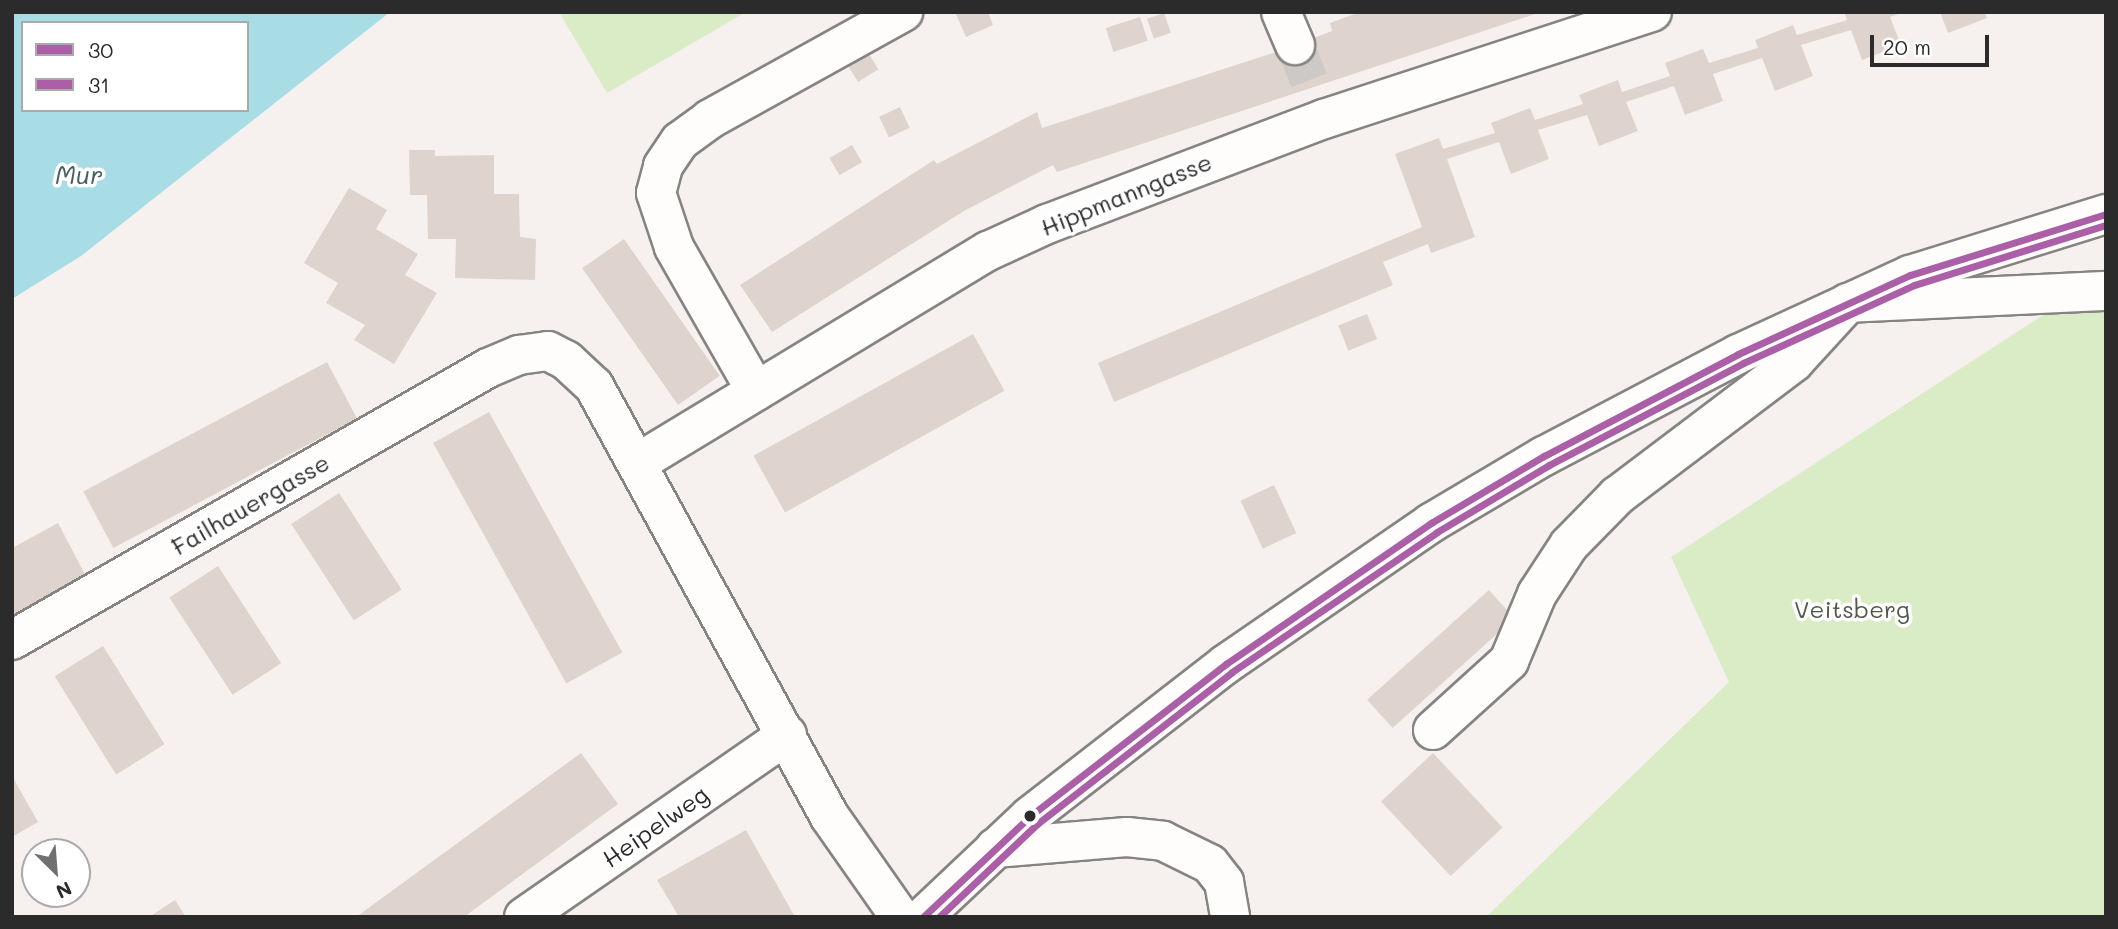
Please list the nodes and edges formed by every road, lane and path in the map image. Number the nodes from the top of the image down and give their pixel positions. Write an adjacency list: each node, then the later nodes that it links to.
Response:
1 (903, 12): 6 (street)
2 (1652, 12): 6 (street, Hippmanngasse)
3 (2106, 215): 5 (street)
4 (2106, 291): 5 (street)
5 (1848, 303): 9 (street); 11 (street)
6 (756, 391): 7 (street, Hippmanngasse)
7 (639, 461): 8 (street, Failhauergasse); 10 (street, Failhauergasse)
8 (12, 640)
9 (1433, 730)
10 (787, 735): 12 (street, Heipelweg); 13 (street, Failhauergasse)
11 (995, 848): 14 (street); 15 (street)
12 (524, 917)
13 (900, 917)
14 (923, 917)
15 (1230, 917)

